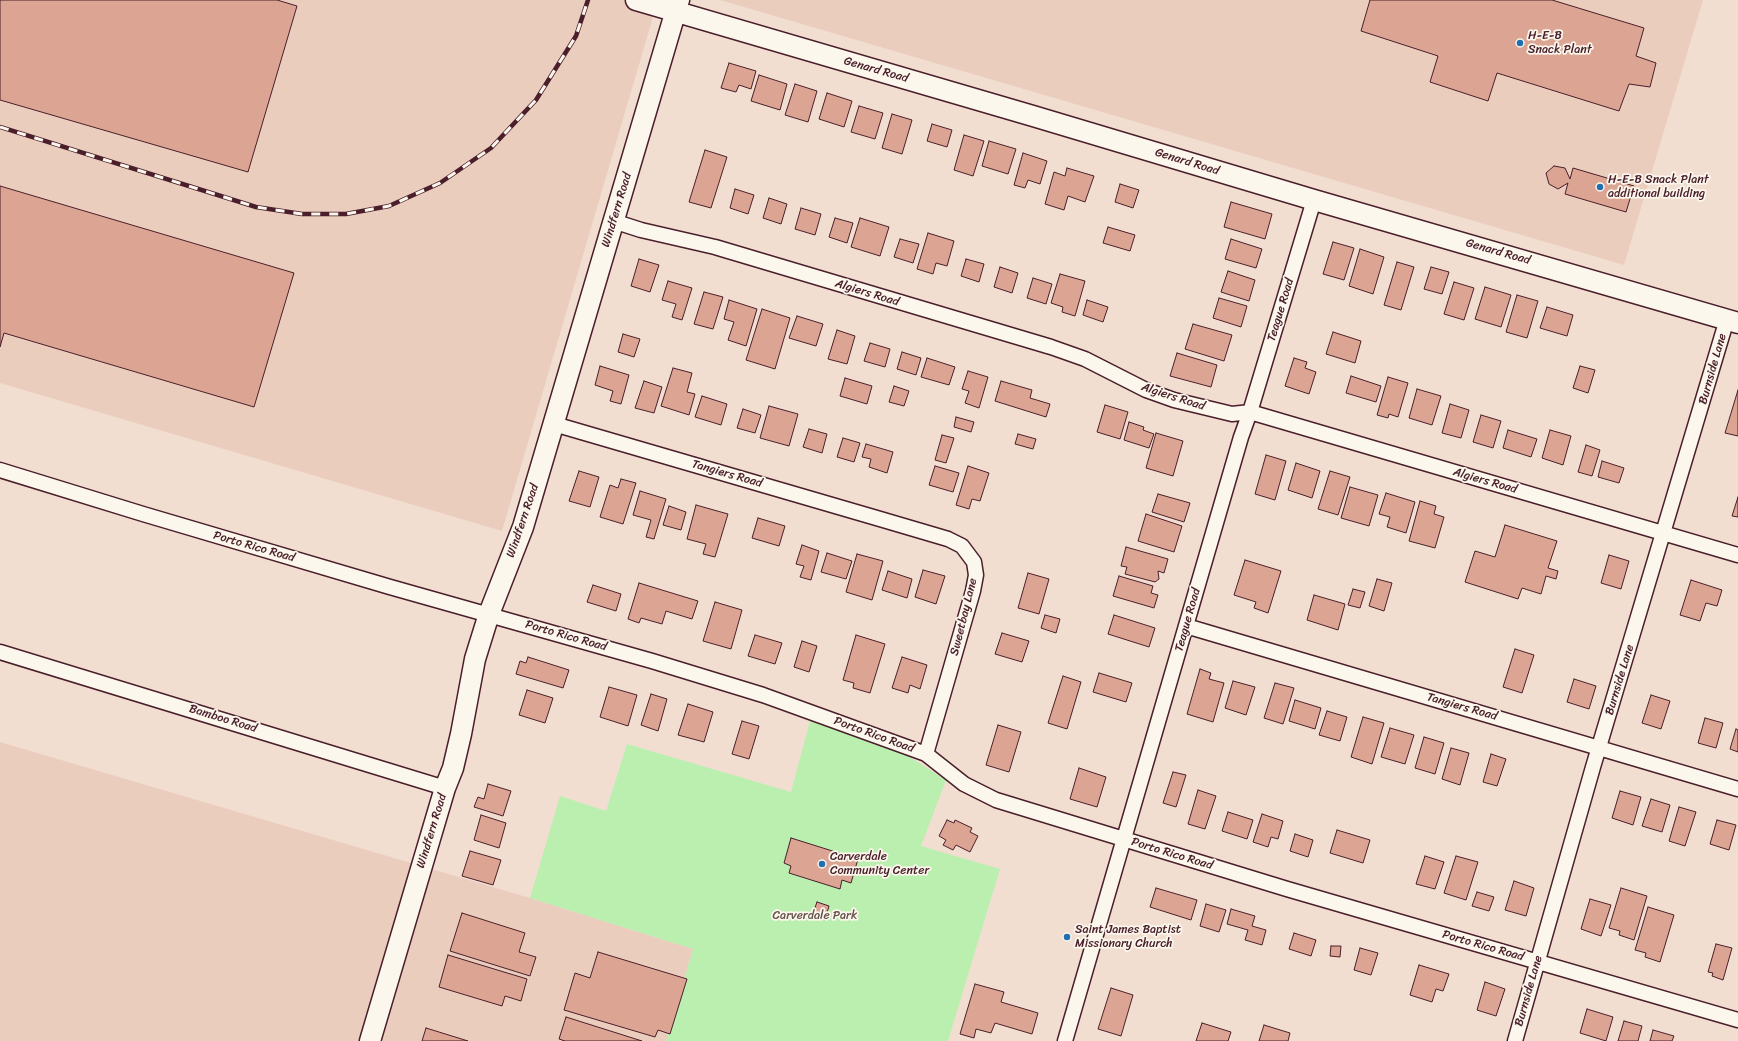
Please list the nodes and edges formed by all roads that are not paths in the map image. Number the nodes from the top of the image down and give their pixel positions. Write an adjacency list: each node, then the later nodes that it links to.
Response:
1 (636, 0): 2 (street, Genard Road)
2 (677, 6): 3 (street, Genard Road); 4 (street, Windfern Road)
3 (1314, 200): 5 (street, Genard Road); 6 (street, Teague Road)
4 (613, 221): 6 (street, Algiers Road); 7 (street, Windfern Road)
5 (1732, 321): 10 (street, Burnside Lane)
6 (1250, 412): 10 (street, Algiers Road); 13 (street, Teague Road)
7 (554, 424): 9 (street, Tangiers Road); 12 (street, Windfern Road)
8 (0, 470): 12 (street, Porto Rico Road)
9 (900, 525): 16 (street, Sweetbay Lane)
10 (1663, 534): 11 (street, Algiers Road); 15 (street, Burnside Lane)
11 (1738, 555)
12 (489, 614): 16 (street, Porto Rico Road); 17 (street, Windfern Road)
13 (1186, 626): 15 (street, Tangiers Road); 19 (street, Teague Road)
14 (0, 652): 17 (street, Bamboo Road)
15 (1599, 748): 18 (street, Tangiers Road); 20 (street, Burnside Lane)
16 (926, 754): 19 (street, Porto Rico Road)
17 (445, 788): 22 (street, Windfern Road)
18 (1738, 789)
19 (1123, 839): 20 (street, Porto Rico Road); 23 (street, Teague Road)
20 (1538, 962): 21 (street, Porto Rico Road); 24 (street, Burnside Lane)
21 (1738, 1020)
22 (370, 1041)
23 (1065, 1041)
24 (1515, 1041)

